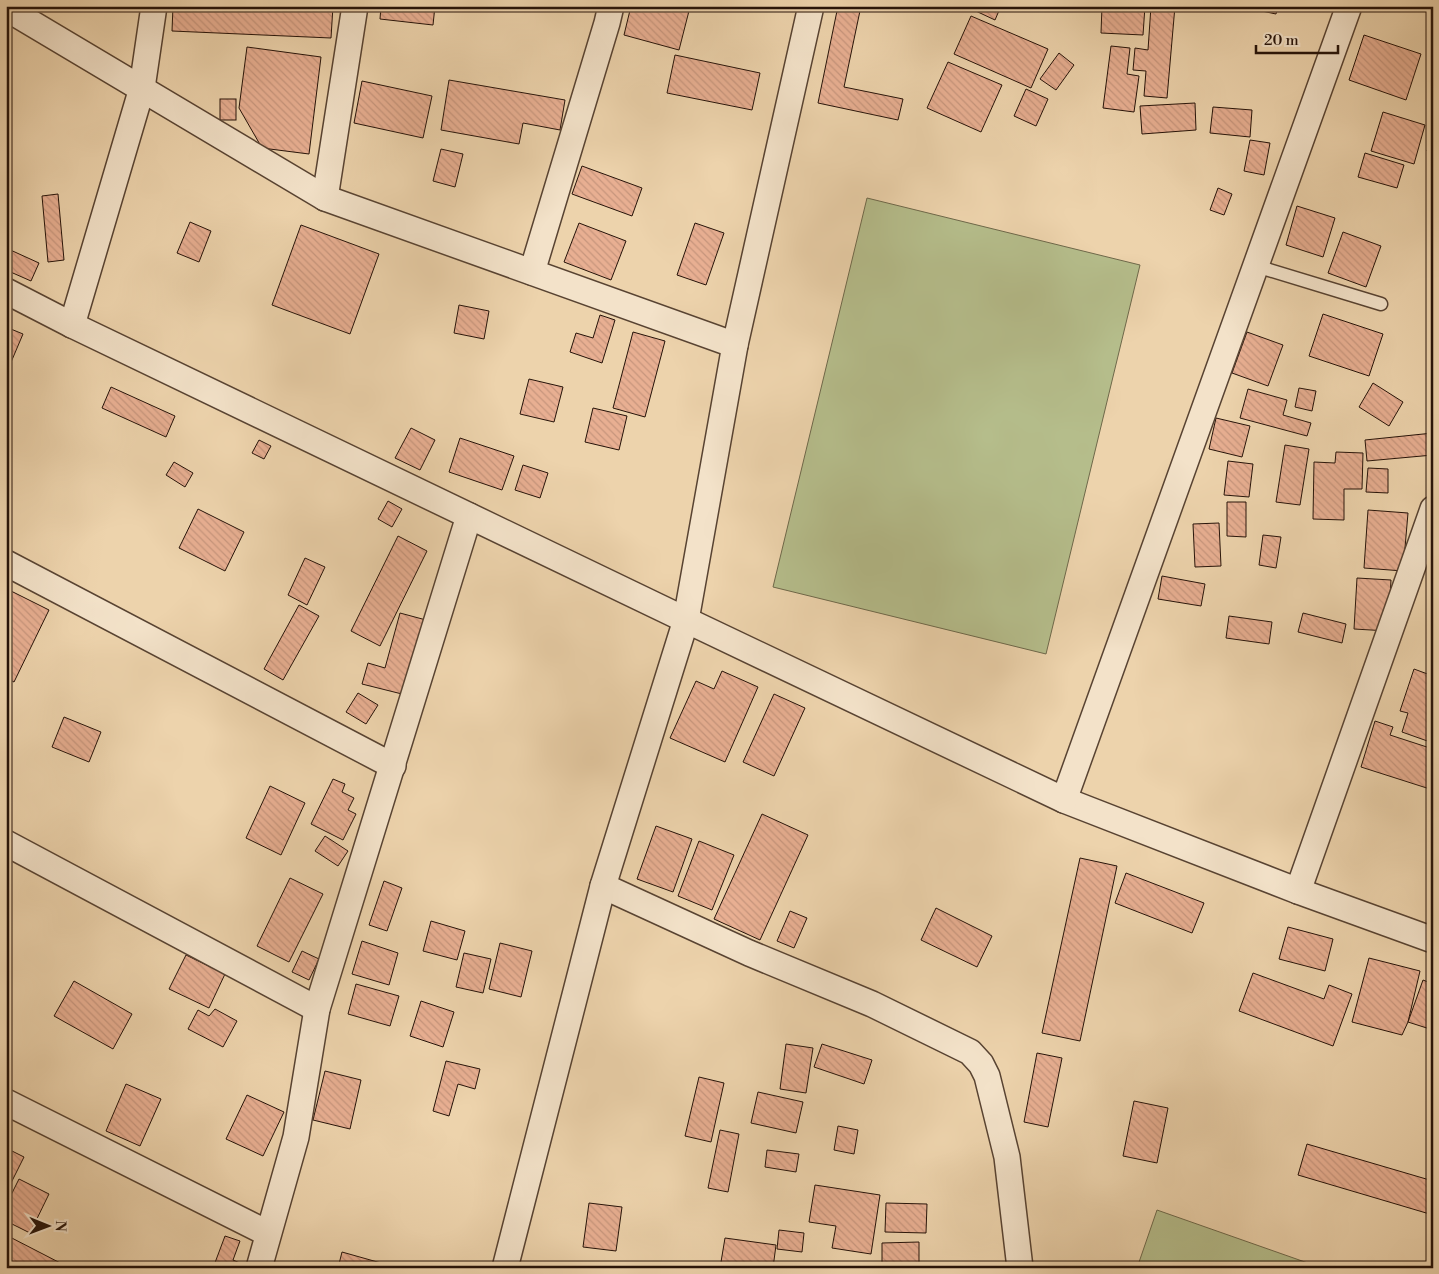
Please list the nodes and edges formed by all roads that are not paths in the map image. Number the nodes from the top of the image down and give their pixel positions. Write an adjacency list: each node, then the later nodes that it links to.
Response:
1 (154, 6): 7 (street)
2 (355, 6): 8 (street)
3 (611, 6): 10 (street)
4 (811, 6): 14 (street)
5 (1349, 6): 9 (street)
6 (6, 8): 7 (street)
7 (142, 88): 8 (street); 13 (street)
8 (326, 198): 10 (street)
9 (1256, 266): 12 (lane); 20 (street)
10 (532, 272): 14 (street)
11 (6, 291): 13 (street)
12 (1381, 304)
13 (72, 325): 16 (street)
14 (735, 345): 18 (street)
15 (1433, 509): 23 (street)
16 (469, 516): 18 (street); 19 (street)
17 (6, 563): 19 (street)
18 (686, 620): 20 (street); 22 (street)
19 (393, 766): 25 (street)
20 (1064, 800): 23 (street)
21 (6, 843): 25 (street)
22 (603, 886): 29 (street); 30 (street)
23 (1298, 890): 24 (street)
24 (1433, 940)
25 (317, 1009): 27 (street)
26 (6, 1102): 27 (street)
27 (267, 1233): 28 (street)
28 (259, 1268)
29 (505, 1268)
30 (1020, 1268)

